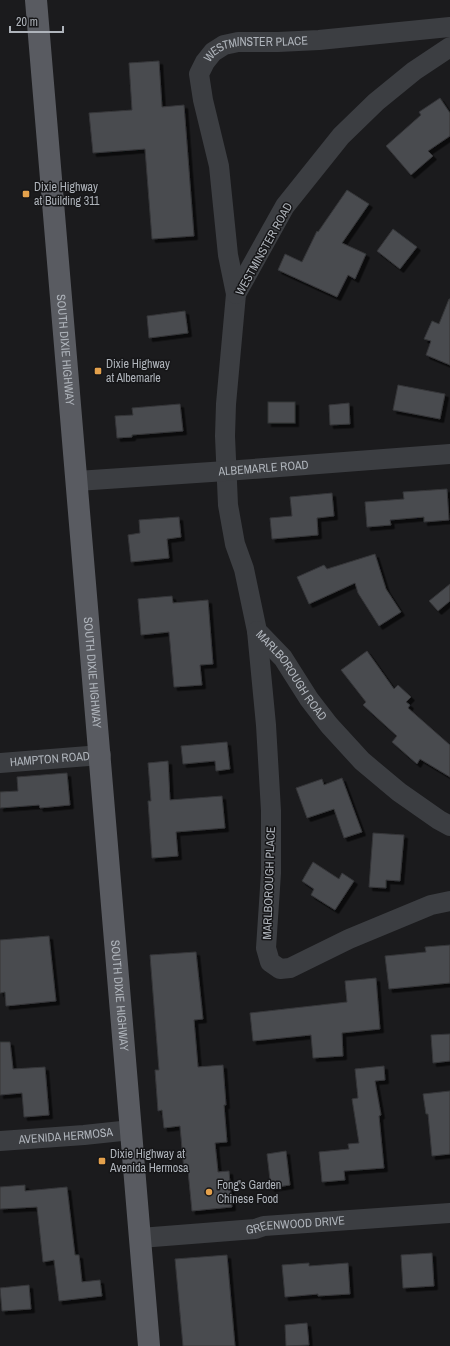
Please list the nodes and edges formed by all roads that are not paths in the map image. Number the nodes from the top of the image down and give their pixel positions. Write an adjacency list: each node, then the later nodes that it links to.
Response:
1 (36, 0): 7 (main road, SOUTH DIXIE HIGHWAY)
2 (450, 26): 4 (street, WESTMINSTER PLACE)
3 (450, 47): 4 (street, WESTMINSTER ROAD)
4 (236, 294): 6 (street, WESTMINSTER ROAD)
5 (450, 454): 6 (street, ALBEMARLE ROAD)
6 (226, 472): 7 (street, ALBEMARLE ROAD); 8 (street, MARLBOROUGH ROAD)
7 (77, 481): 9 (main road, SOUTH DIXIE HIGHWAY)
8 (257, 631): 11 (street, MARLBOROUGH ROAD); 12 (street, MARLBOROUGH PLACE)
9 (100, 755): 10 (street, HAMPTON ROAD); 13 (main road, SOUTH DIXIE HIGHWAY)
10 (0, 764)
11 (450, 826)
12 (450, 900)
13 (131, 1130): 14 (street, AVENIDA HERMOSA); 16 (main road, SOUTH DIXIE HIGHWAY)
14 (0, 1141)
15 (450, 1213): 16 (street, GREENWOOD DRIVE)
16 (140, 1238): 17 (main road, SOUTH DIXIE HIGHWAY)
17 (149, 1346)

